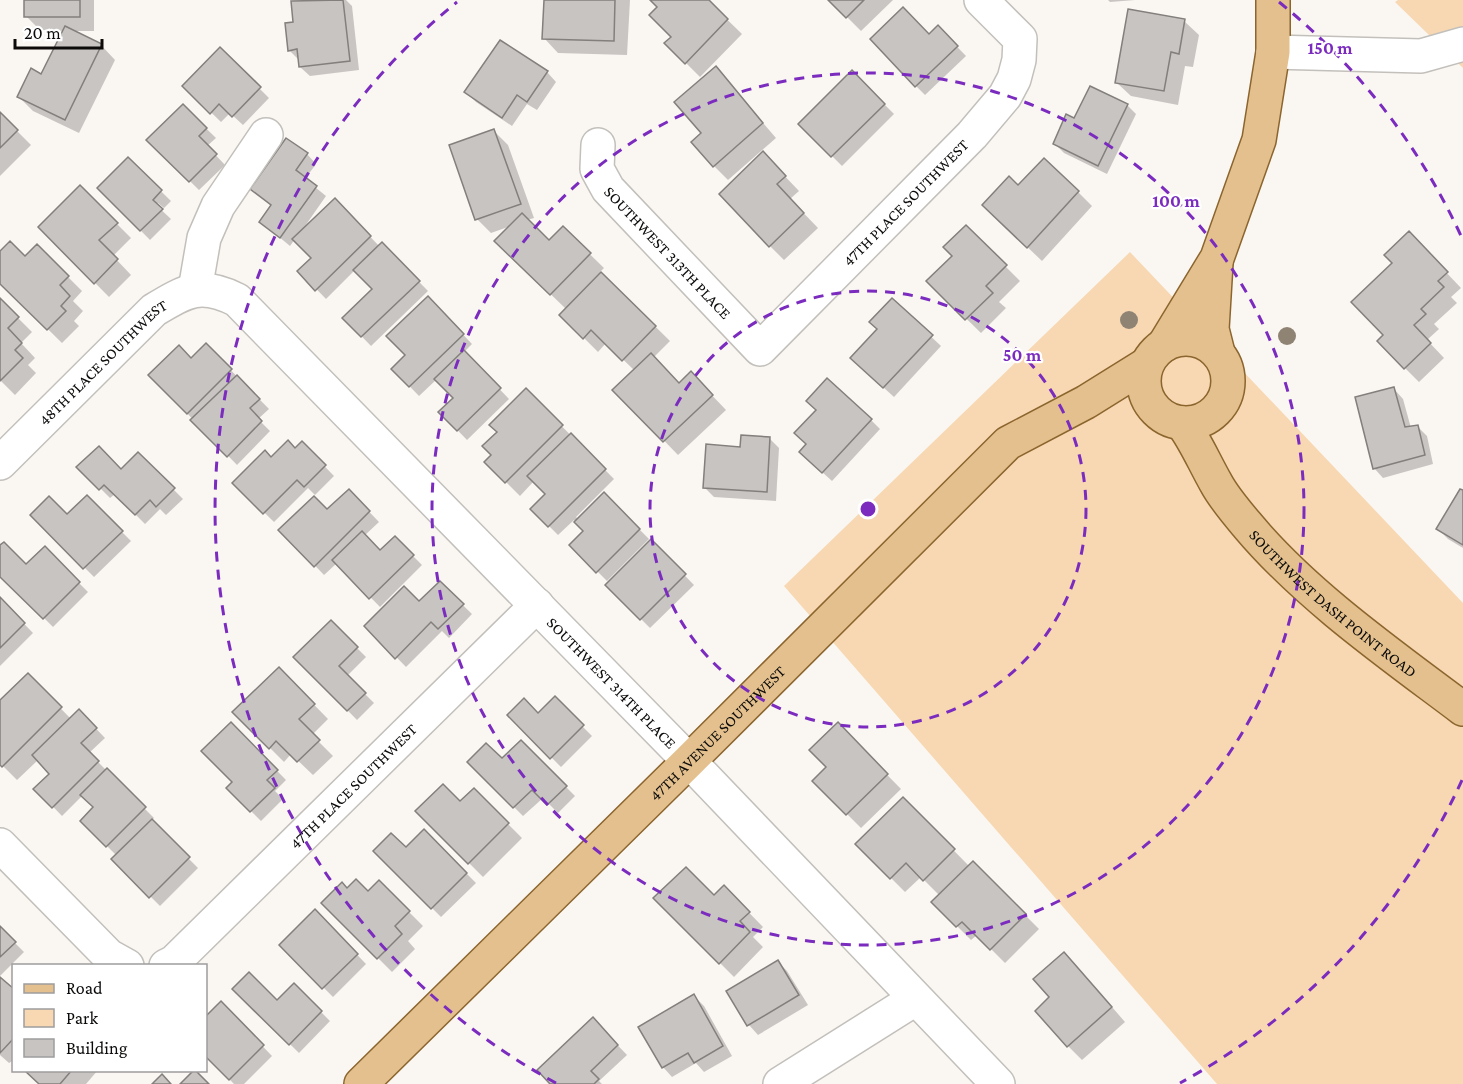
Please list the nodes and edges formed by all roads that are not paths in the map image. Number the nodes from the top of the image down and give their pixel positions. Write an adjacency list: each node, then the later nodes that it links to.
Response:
1 (1273, 0): 4 (main road)
2 (987, 2): 9 (street, 47TH PLACE SOUTHWEST)
3 (1463, 44): 4 (street)
4 (1274, 52): 7 (main road)
5 (266, 135): 8 (street)
6 (598, 145): 9 (street, SOUTHWEST 313TH PLACE)
7 (1217, 258): 10 (main road); 11 (main road)
8 (207, 290): 15 (street, 48TH PLACE SOUTHWEST); 17 (street, SOUTHWEST 314TH PLACE)
9 (760, 350)
10 (1218, 353): 11 (main road); 13 (main road)
11 (1155, 354): 12 (main road, 47TH AVENUE SOUTHWEST); 14 (main road)
12 (1086, 402): 14 (main road); 19 (main road, 47TH AVENUE SOUTHWEST)
13 (1223, 402): 14 (main road); 16 (main road)
14 (1172, 420): 16 (main road, SOUTHWEST DASH POINT ROAD)
15 (0, 463)
16 (1217, 484): 18 (main road, SOUTHWEST DASH POINT ROAD)
17 (537, 604): 19 (street, SOUTHWEST 314TH PLACE); 22 (street, 47TH PLACE SOUTHWEST)
18 (1463, 709)
19 (690, 761): 23 (street, SOUTHWEST 314TH PLACE); 24 (main road, 47TH AVENUE SOUTHWEST)
20 (0, 845): 21 (street)
21 (124, 964)
22 (170, 964)
23 (915, 999): 25 (street); 26 (street, SOUTHWEST 314TH PLACE)
24 (361, 1084)
25 (780, 1084)
26 (998, 1084)

